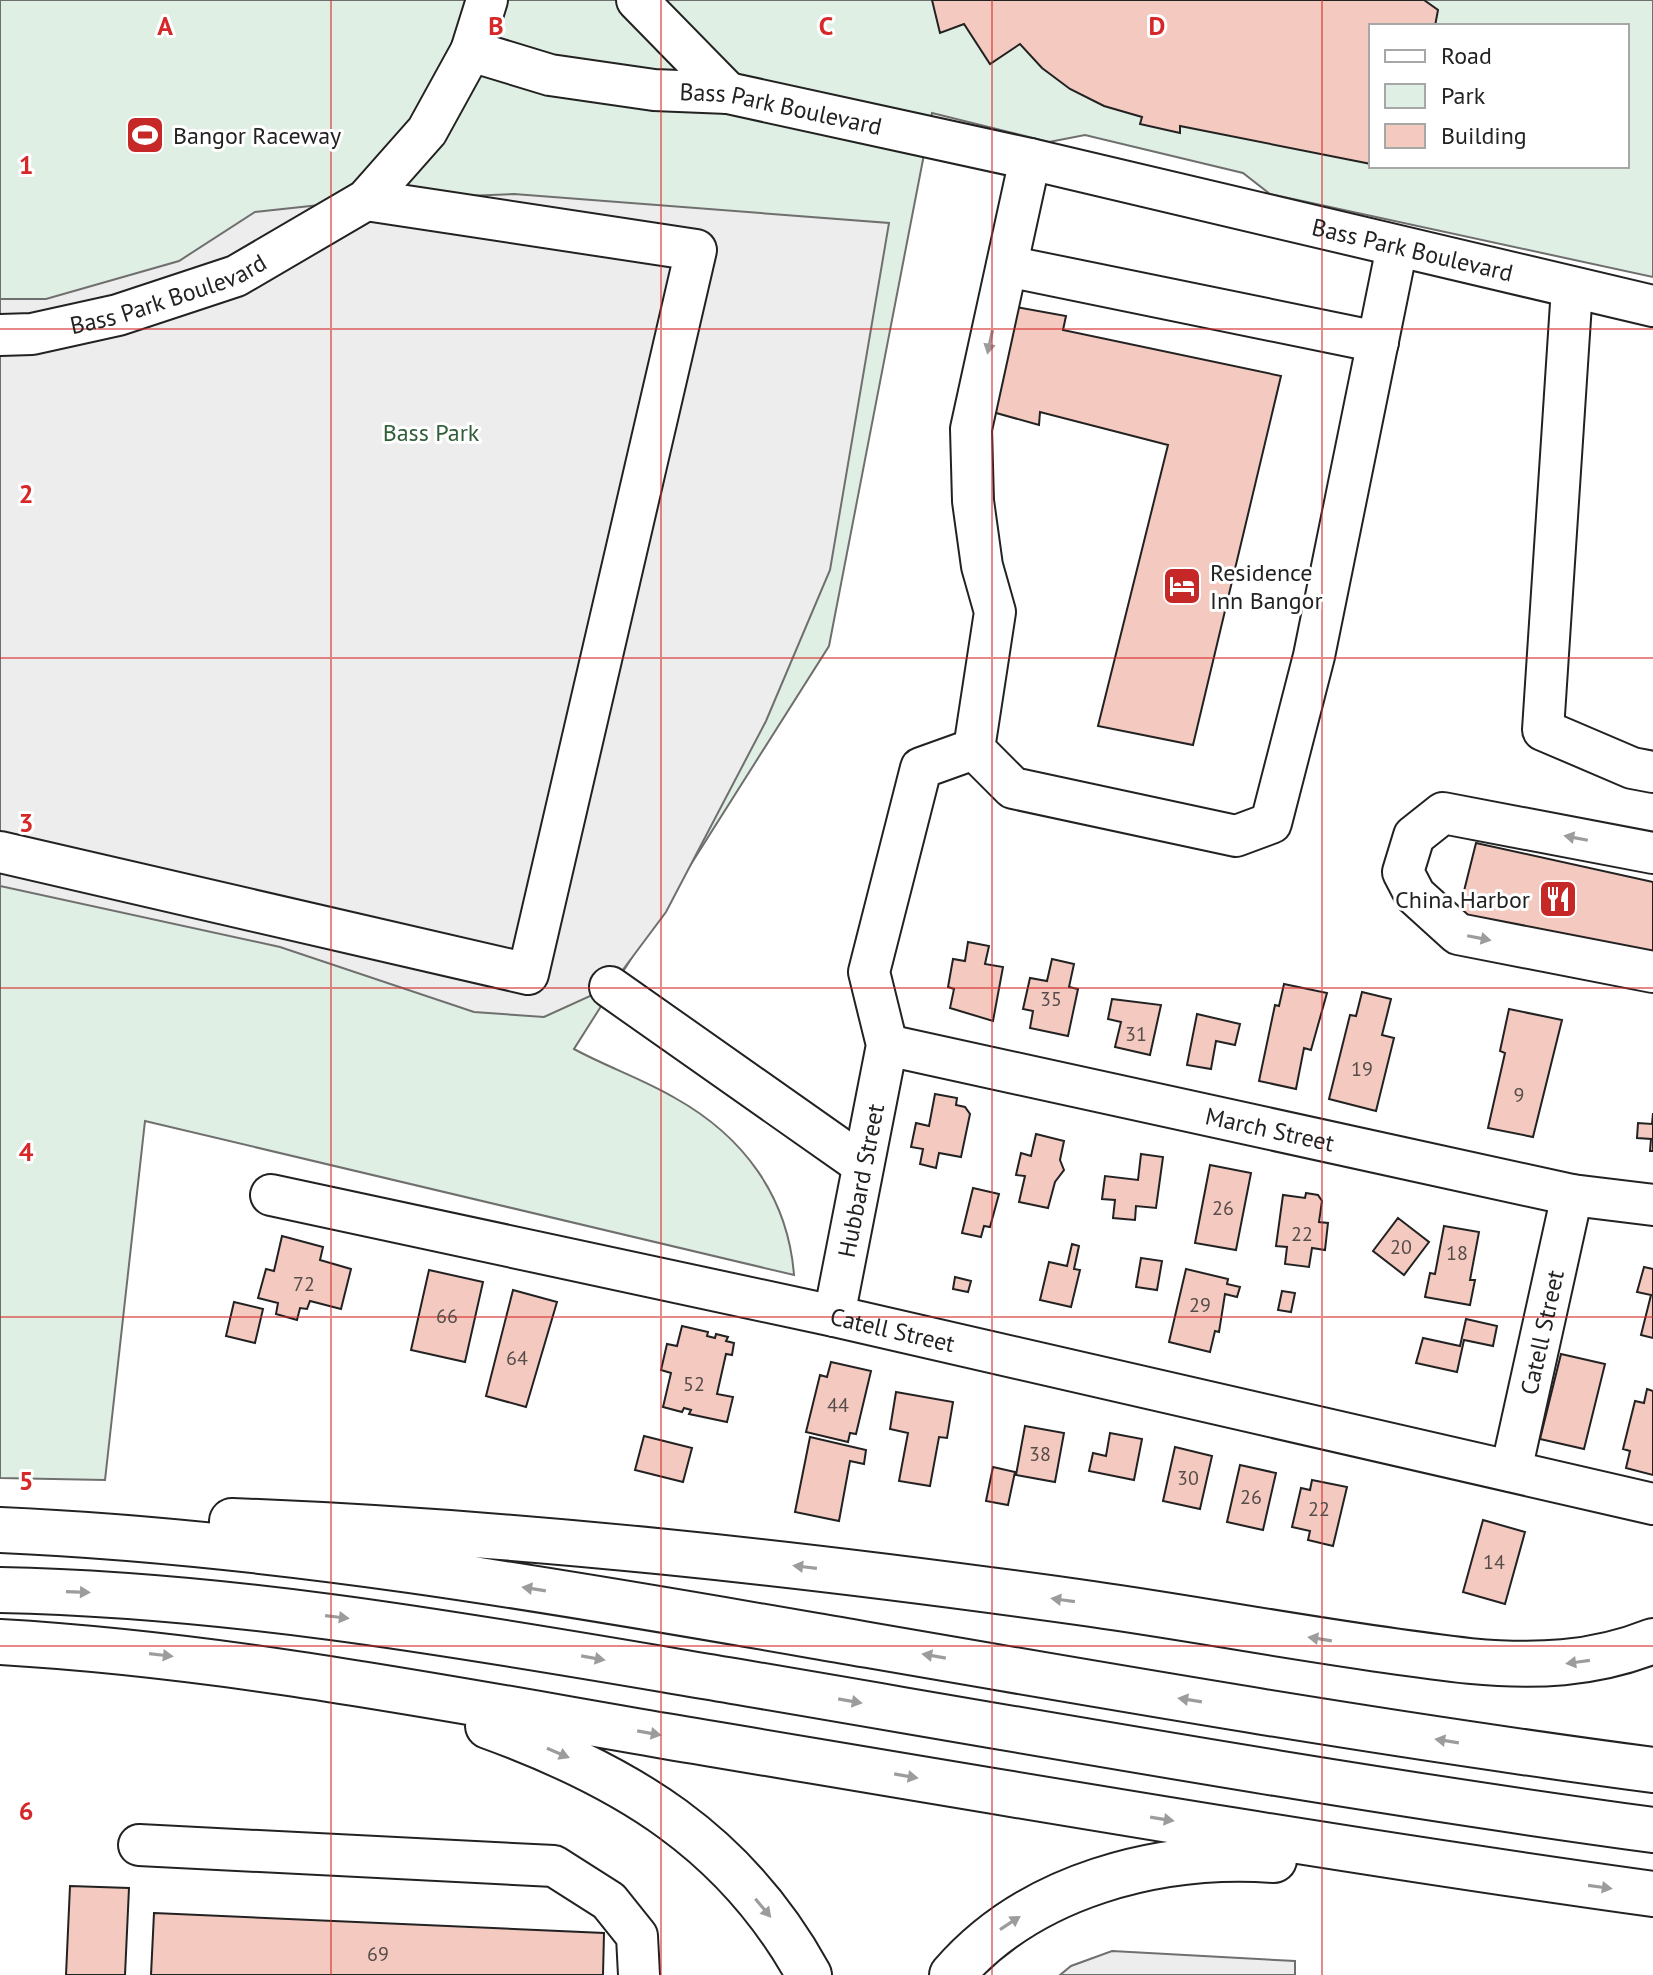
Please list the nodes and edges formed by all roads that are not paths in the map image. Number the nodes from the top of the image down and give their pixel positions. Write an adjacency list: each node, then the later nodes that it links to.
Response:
1 (487, 0): 3 (street)
2 (637, 0): 4 (street)
3 (471, 51): 4 (street, Bass Park Boulevard); 6 (street, Bass Park Boulevard)
4 (728, 93): 5 (street, Bass Park Boulevard)
5 (1030, 159): 7 (street, Bass Park Boulevard); 8 (street)
6 (366, 200): 11 (street, Bass Park Boulevard); 15 (street)
7 (1397, 247): 9 (street, Bass Park Boulevard); 12 (street)
8 (1007, 266): 12 (street); 13 (street, one-way to 13)
9 (1572, 288): 10 (street, Bass Park Boulevard); 14 (street)
10 (1653, 306)
11 (0, 335)
12 (1378, 342): 13 (street)
13 (974, 749): 19 (street)
14 (1653, 772)
15 (0, 852)
16 (1653, 853): 17 (street, one-way to 17)
17 (1653, 972)
18 (610, 987): 20 (street)
19 (887, 1045): 20 (street, Hubbard Street); 22 (street, March Street)
20 (863, 1165): 24 (street, Hubbard Street)
21 (271, 1195): 24 (street, Catell Street)
22 (1572, 1195): 23 (street, March Street); 25 (street, Catell Street)
23 (1653, 1205)
24 (834, 1316): 25 (street, Catell Street)
25 (1511, 1471): 26 (street, Catell Street)
26 (1653, 1504)
27 (0, 1517): 30 (highway, one-way to 27)
28 (0, 1530): 33 (highway, one-way to 28)
29 (0, 1590): 36 (highway, one-way to 36)
30 (1653, 1641)
31 (0, 1642): 32 (highway, one-way to 32)
32 (296, 1673): 38 (highway, one-way to 38); 41 (highway, one-way to 41)
33 (1524, 1753): 34 (highway); 35 (highway)
34 (1653, 1759)
35 (1653, 1770)
36 (1653, 1830)
37 (139, 1845): 40 (street)
38 (1548, 1879): 39 (highway, one-way to 39); 42 (highway, one-way to 38)
39 (1653, 1894)
40 (639, 1975)
41 (809, 1975)
42 (952, 1975)

